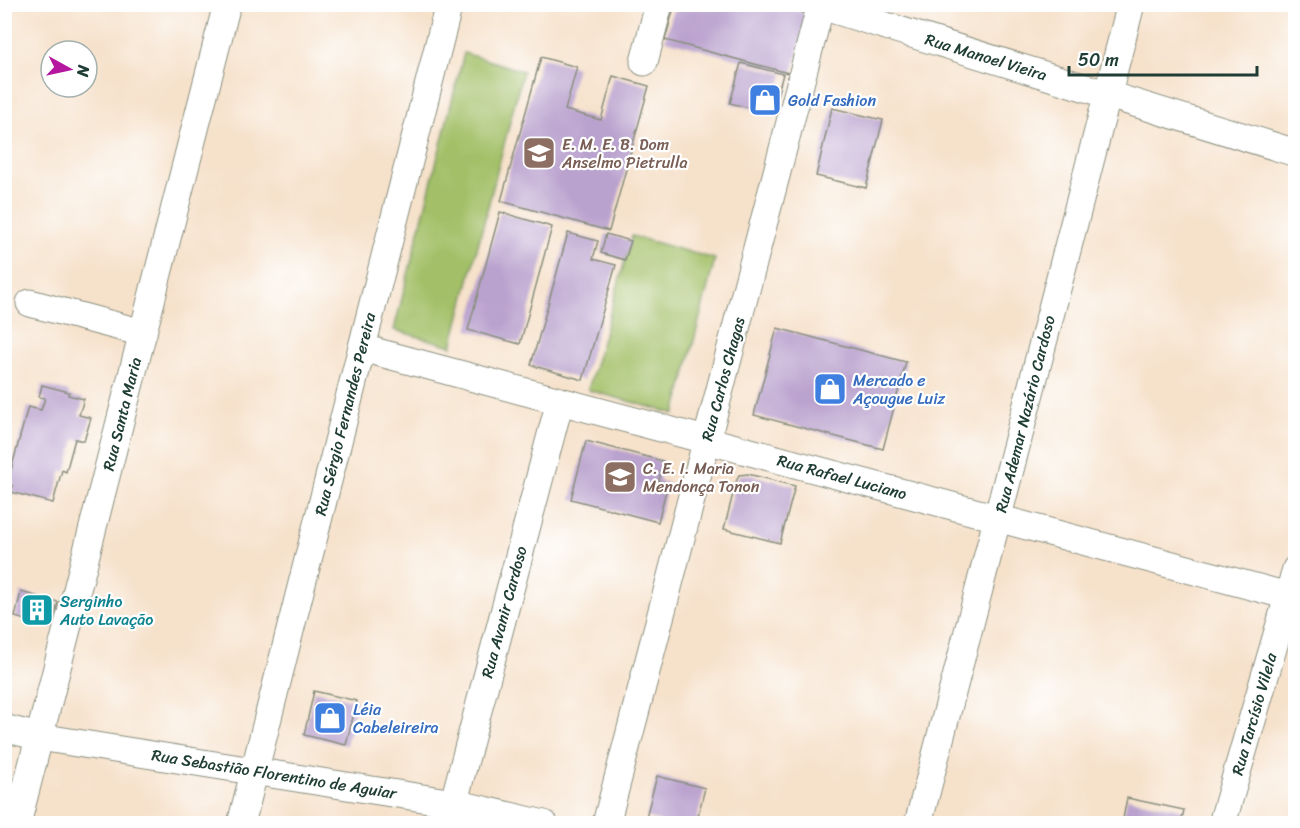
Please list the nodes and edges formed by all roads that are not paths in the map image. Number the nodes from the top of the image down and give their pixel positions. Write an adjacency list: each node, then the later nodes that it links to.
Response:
1 (227, 4): 10 (street, Rua Santa Maria)
2 (449, 4): 11 (street, Rua Sérgio Fernandes Pereira)
3 (659, 4): 6 (street)
4 (1131, 4): 7 (street, Rua Ademar Nazário Cardoso)
5 (819, 5): 7 (street, Rua Manoel Vieira); 13 (street, Rua Carlos Chagas)
6 (644, 62)
7 (1107, 94): 8 (street, Rua Manoel Vieira); 14 (street, Rua Ademar Nazário Cardoso)
8 (1296, 153)
9 (30, 303): 10 (street)
10 (143, 333): 18 (street, Rua Santa Maria)
11 (362, 348): 12 (street, Rua Rafael Luciano); 19 (street, Rua Sérgio Fernandes Pereira)
12 (560, 401): 13 (street, Rua Rafael Luciano); 20 (street, Rua Avanir Cardoso)
13 (707, 440): 14 (street, Rua Rafael Luciano); 24 (street, Rua Carlos Chagas)
14 (998, 518): 16 (street, Rua Rafael Luciano); 25 (street, Rua Ademar Nazário Cardoso)
15 (1296, 569): 16 (street, Rua Tarcísio Vilela)
16 (1288, 596): 26 (street, Rua Tarcísio Vilela)
17 (4, 729): 18 (street, Rua Sebastião Florentino de Aguiar)
18 (39, 736): 19 (street, Rua Sebastião Florentino de Aguiar); 21 (street, Rua Santa Maria)
19 (254, 771): 20 (street, Rua Sebastião Florentino de Aguiar); 22 (street, Rua Sérgio Fernandes Pereira)
20 (451, 813): 23 (street, Rua Sebastião Florentino de Aguiar)
21 (17, 824)
22 (241, 824)
23 (544, 824)
24 (606, 824)
25 (918, 824)
26 (1222, 824)

